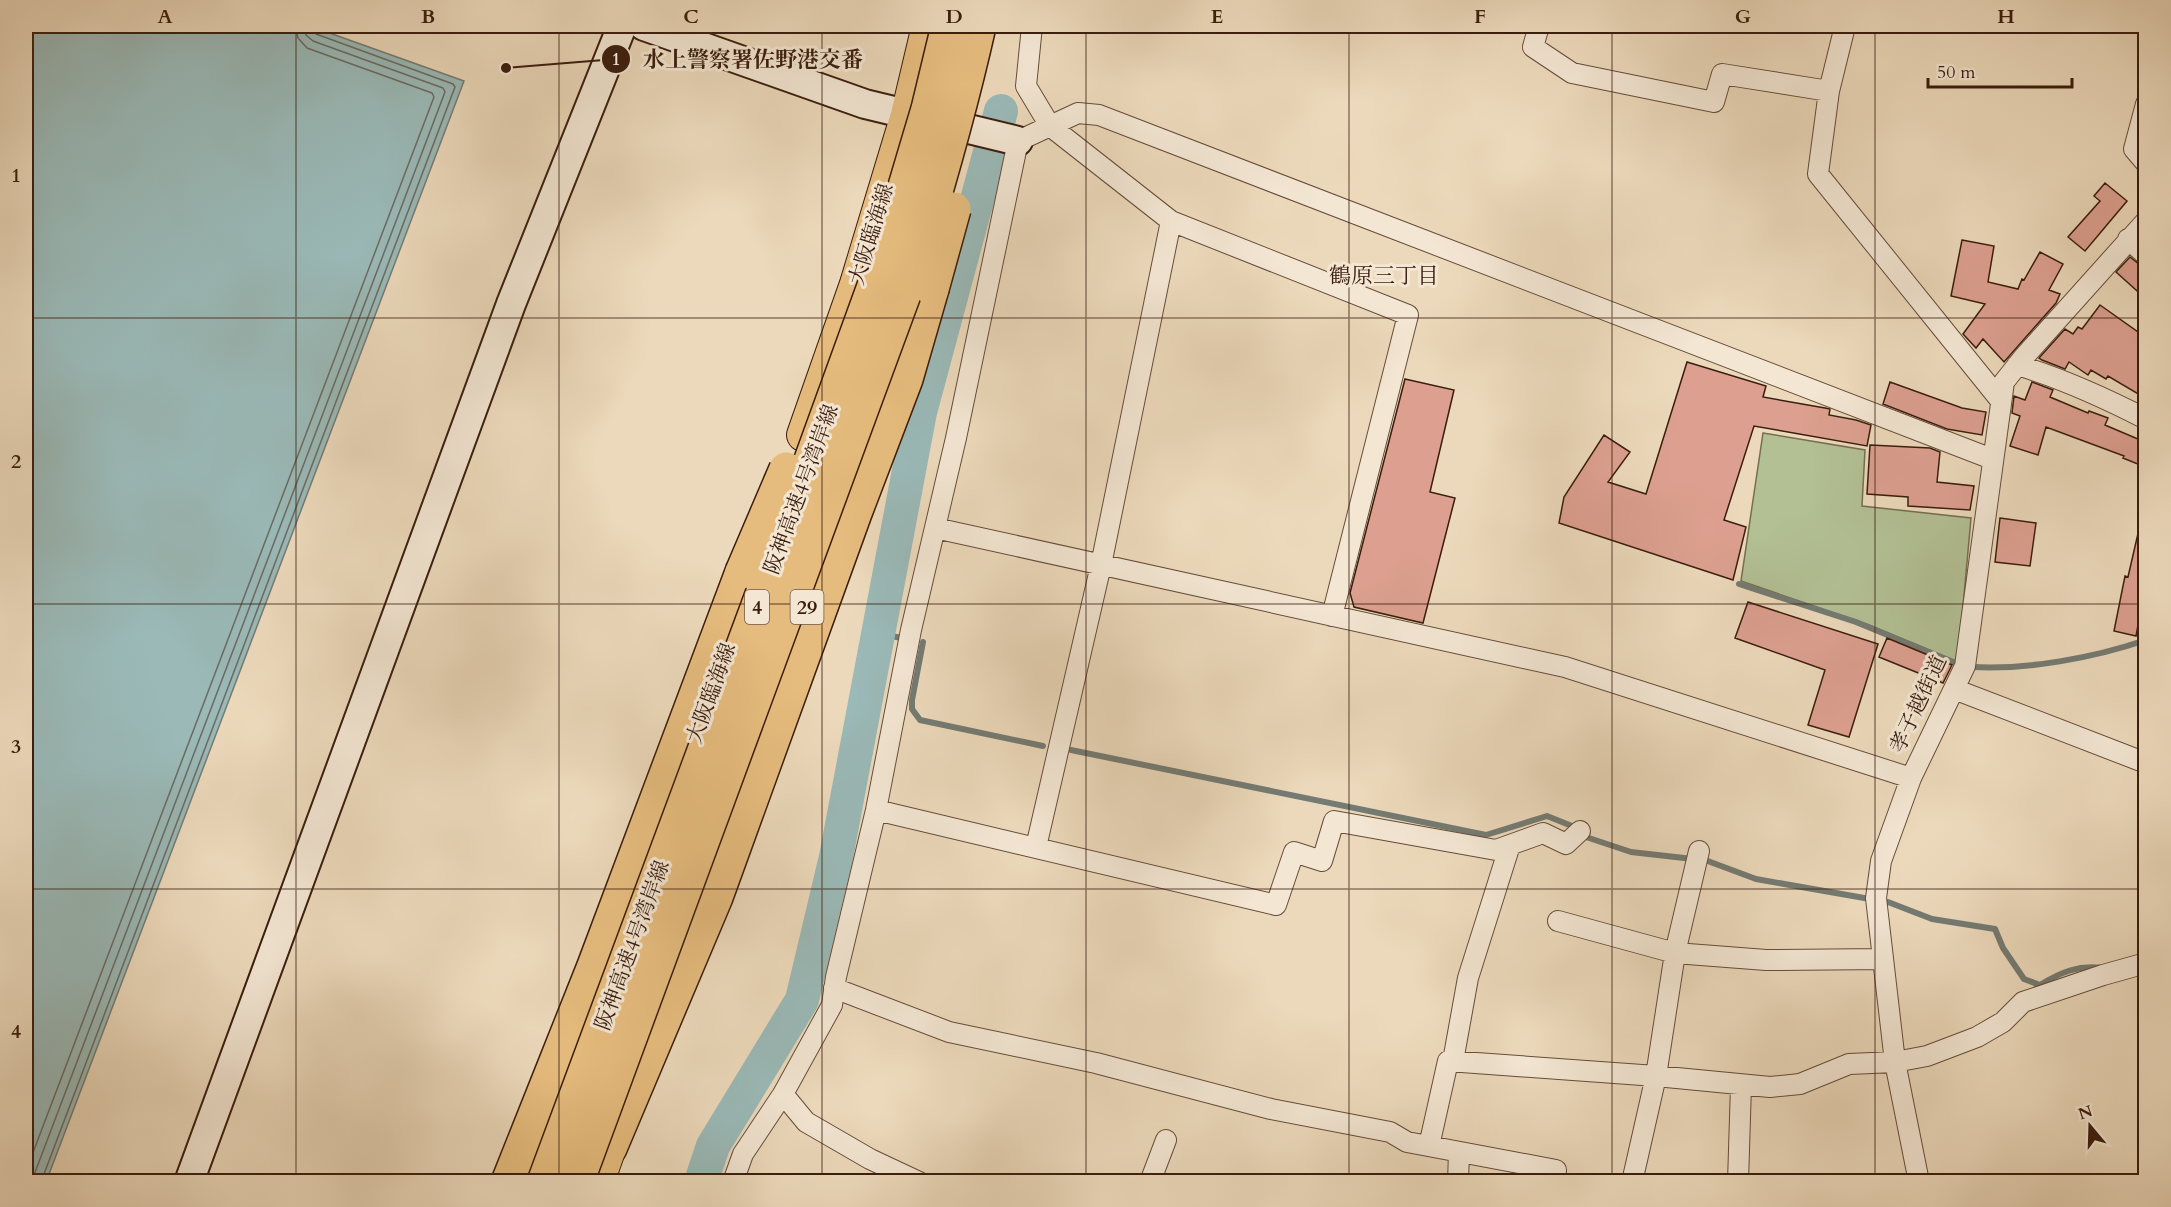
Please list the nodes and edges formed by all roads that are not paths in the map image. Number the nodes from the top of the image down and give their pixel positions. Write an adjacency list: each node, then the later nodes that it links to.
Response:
1 (622, 26): 51 (street)
2 (644, 26): 13 (street)
3 (928, 26): 13 (main road, 大阪臨海線)
4 (942, 26): 52 (highway, bridge)
5 (948, 26): 54 (highway, 阪神高速4号湾岸線 / 4, bridge)
6 (979, 26): 55 (highway, 阪神高速4号湾岸線 / 4, bridge)
7 (992, 26): 15 (main road, 29); 49 (highway, bridge)
8 (1032, 26): 14 (street)
9 (1539, 26): 11 (street)
10 (1845, 26): 11 (street)
11 (1829, 91): 23 (street)
12 (2145, 104): 17 (street)
13 (907, 115): 15 (street); 53 (main road, 大阪臨海線)
14 (1050, 126): 16 (street); 18 (street); 25 (street)
15 (964, 129): 16 (street); 49 (main road, 29)
16 (1018, 141): 26 (street)
17 (2145, 162)
18 (1171, 221): 27 (street); 28 (street)
19 (2145, 221): 20 (street, 孝子越街道)
20 (2128, 239): 21 (street); 22 (street, 孝子越街道)
21 (2145, 255)
22 (2018, 365): 23 (street, 孝子越街道); 24 (street)
23 (2001, 401): 25 (street, 孝子越街道)
24 (2145, 419)
25 (1992, 459): 29 (street, 孝子越街道)
26 (935, 528): 27 (street); 32 (street)
27 (1101, 565): 28 (street); 35 (street)
28 (1332, 616): 31 (street)
29 (1954, 689): 30 (street); 31 (street, 孝子越街道)
30 (2145, 763)
31 (1911, 778): 39 (street, 孝子越街道)
32 (876, 810): 35 (street); 41 (street)
33 (1580, 831): 34 (street)
34 (1510, 845): 35 (street); 42 (street)
35 (1036, 847)
36 (1699, 851): 38 (street)
37 (1558, 921): 38 (street)
38 (1675, 953): 39 (street); 44 (street)
39 (1883, 959): 43 (street, 孝子越街道)
40 (2145, 963): 43 (street)
41 (834, 988): 46 (street); 48 (street)
42 (1453, 1061): 44 (street); 48 (street)
43 (1895, 1062): 45 (street); 64 (street, 孝子越街道)
44 (1656, 1076): 45 (street); 62 (street)
45 (1741, 1085): 63 (street)
46 (783, 1094): 57 (street); 58 (street)
47 (1166, 1140): 59 (street)
48 (1429, 1146): 50 (street)
49 (610, 1148): 56 (main road, 29)
50 (1459, 1152): 60 (street); 61 (street)
51 (189, 1182)
52 (508, 1182)
53 (526, 1182)
54 (544, 1182)
55 (577, 1182)
56 (598, 1182)
57 (733, 1182)
58 (919, 1182)
59 (1150, 1182)
60 (1458, 1182)
61 (1555, 1182)
62 (1632, 1182)
63 (1737, 1182)
64 (1919, 1182)

